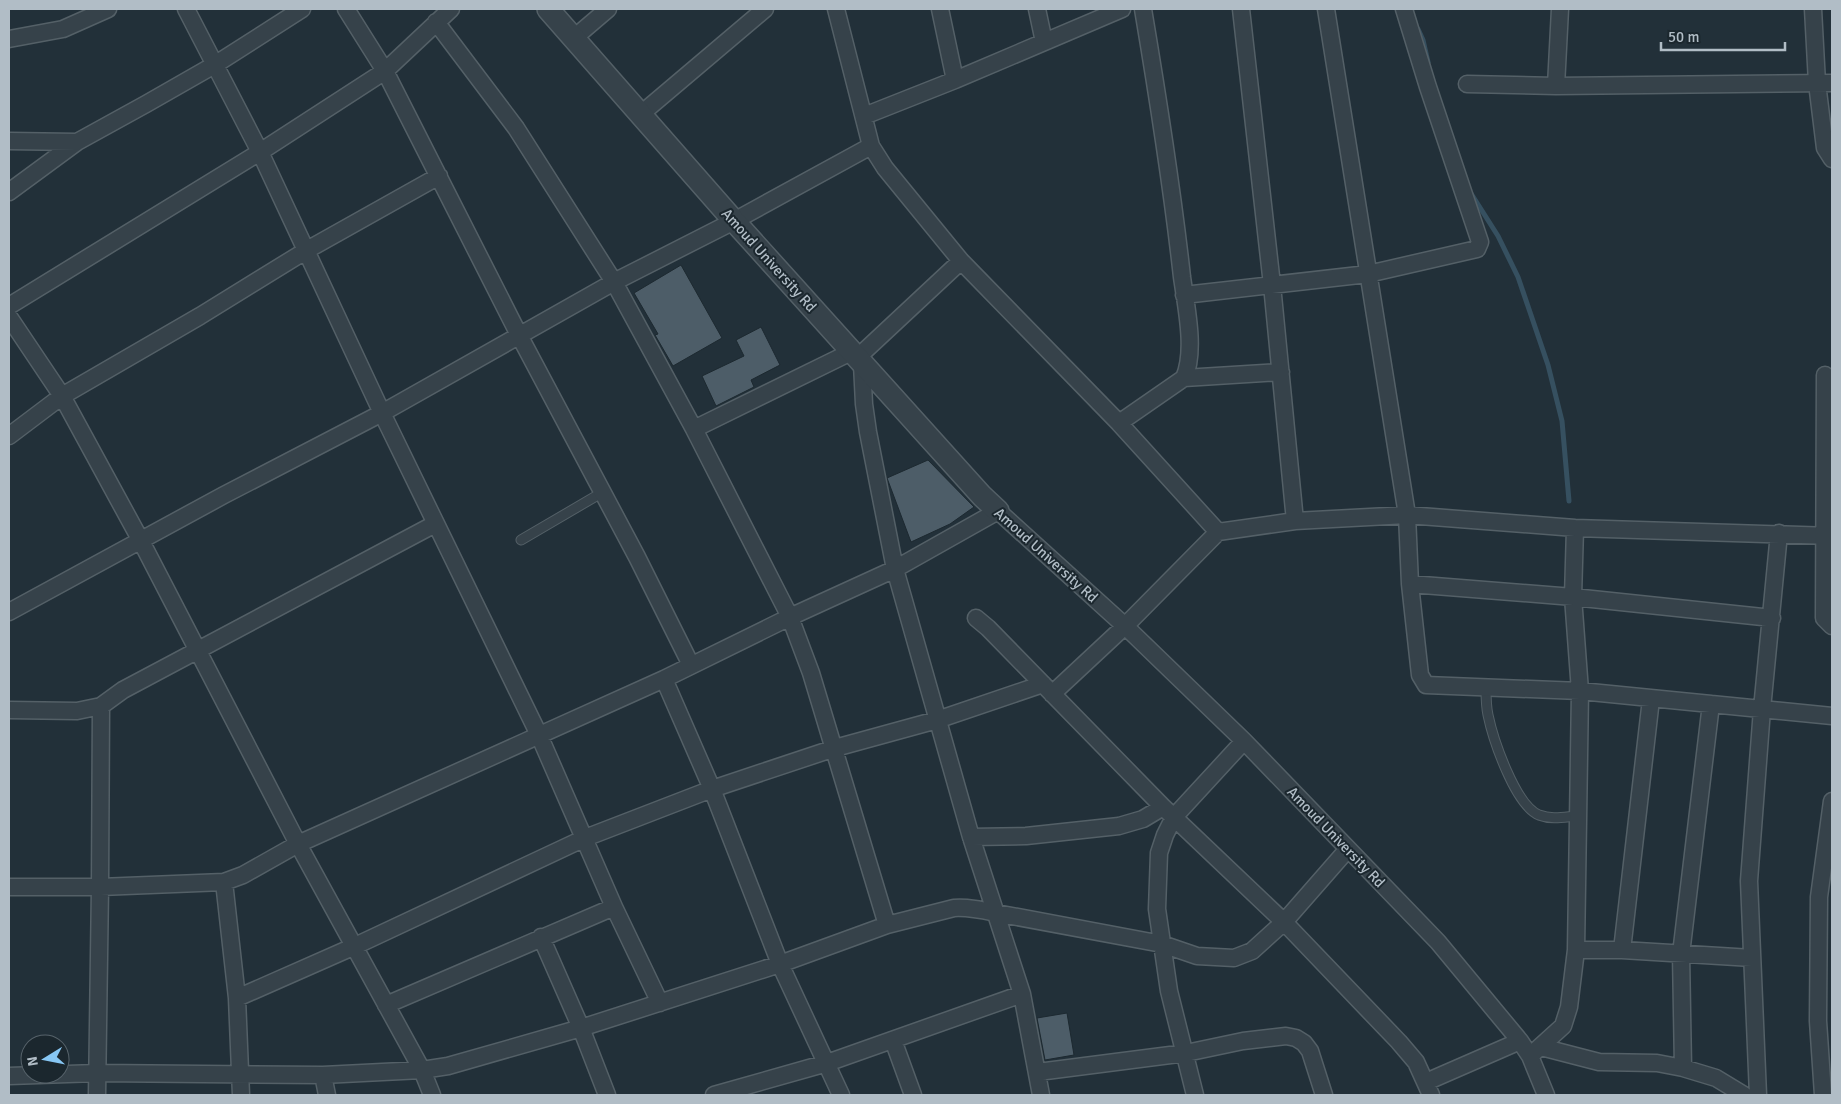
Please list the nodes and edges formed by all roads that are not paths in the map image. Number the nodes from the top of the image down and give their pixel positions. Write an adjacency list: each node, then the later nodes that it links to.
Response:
1 (108, 9): 21 (street)
2 (186, 9): 23 (street)
3 (302, 9): 23 (street)
4 (346, 9): 24 (street)
5 (451, 9): 19 (street)
6 (548, 9): 20 (street, Amoud University Rd)
7 (608, 9): 20 (street)
8 (764, 9): 29 (street)
9 (836, 9): 30 (street)
10 (940, 9): 25 (street)
11 (1037, 9): 22 (street)
12 (1122, 9): 22 (street)
13 (1144, 9): 44 (street)
14 (1241, 9): 43 (street)
15 (1326, 9): 41 (street)
16 (1404, 9): 41 (street)
17 (1560, 9): 28 (street)
18 (1813, 9): 26 (street)
19 (436, 22): 24 (street); 42 (street)
20 (574, 38): 29 (street, Amoud University Rd)
21 (9, 39)
22 (1044, 42): 25 (street)
23 (216, 64): 32 (street); 34 (street)
24 (385, 71): 34 (street); 36 (street)
25 (955, 80): 30 (street)
26 (1825, 83): 28 (street); 35 (street)
27 (1467, 84): 28 (street)
28 (1556, 86)
29 (641, 114): 38 (street, Amoud University Rd)
30 (864, 116): 33 (street)
31 (9, 141): 32 (street)
32 (77, 142): 37 (street)
33 (871, 146): 38 (street); 40 (street)
34 (260, 152): 39 (street); 45 (street)
35 (1832, 159)
36 (439, 176): 39 (street); 47 (street)
37 (9, 192)
38 (734, 221): 42 (street); 48 (street, Amoud University Rd)
39 (307, 250): 52 (street); 53 (street)
40 (961, 261): 48 (street); 54 (street)
41 (1368, 274): 43 (street); 59 (street)
42 (614, 282): 47 (street); 55 (street)
43 (1272, 286): 44 (street); 49 (street)
44 (1184, 295): 51 (street)
45 (9, 306)
46 (9, 317): 52 (street)
47 (519, 335): 53 (street); 57 (street)
48 (857, 358): 55 (street); 58 (street, Amoud University Rd); 68 (street)
49 (1280, 372): 51 (street); 60 (street)
50 (1825, 375): 65 (street)
51 (1184, 378): 54 (street)
52 (62, 396): 56 (street); 67 (street)
53 (382, 413): 61 (street); 67 (street)
54 (1119, 423): 63 (street)
55 (694, 428): 72 (street)
56 (9, 436)
57 (603, 492): 66 (lane); 78 (street)
58 (998, 511): 68 (street); 75 (street, Amoud University Rd)
59 (1407, 515): 60 (street); 62 (street); 69 (street)
60 (1296, 521): 63 (street)
61 (435, 524): 77 (street); 90 (street)
62 (1575, 528): 64 (street); 70 (street)
63 (1218, 532): 75 (street)
64 (1779, 533): 65 (street); 74 (street)
65 (1828, 536): 76 (street)
66 (521, 540)
67 (141, 541): 71 (street); 77 (street)
68 (895, 568): 72 (street); 89 (street)
69 (1410, 584): 70 (street); 80 (street)
70 (1573, 597): 74 (street); 82 (street)
71 (9, 612)
72 (790, 617): 78 (street); 92 (street)
73 (976, 618): 81 (street)
74 (1772, 618): 86 (street)
75 (1125, 626): 81 (street); 91 (street, Amoud University Rd)
76 (1832, 626)
77 (197, 649): 85 (street); 99 (street)
78 (691, 665): 79 (street)
79 (664, 679): 90 (street); 93 (street)
80 (1486, 688): 82 (street); 96 (lane)
81 (1048, 689): 89 (street); 95 (street)
82 (1580, 692): 83 (street); 96 (street)
83 (1651, 699): 84 (street); 112 (street)
84 (1711, 704): 86 (street); 113 (street)
85 (101, 706): 87 (street); 103 (street)
86 (1762, 709): 88 (street); 114 (street)
87 (9, 710)
88 (1832, 716)
89 (937, 720): 92 (street); 97 (street)
90 (539, 735): 98 (street); 99 (street)
91 (1244, 741): 95 (street); 100 (street, Amoud University Rd)
92 (835, 748): 93 (street); 107 (street)
93 (712, 789): 98 (street); 115 (street)
94 (1832, 801): 120 (street)
95 (1169, 812): 97 (street); 106 (street); 109 (street)
96 (1577, 816): 111 (street)
97 (971, 837): 105 (street)
98 (585, 838): 104 (street); 110 (street)
99 (298, 844): 101 (street); 110 (street)
100 (1347, 850): 106 (street); 123 (street, Amoud University Rd)
101 (224, 882): 103 (street); 117 (street)
102 (9, 887): 103 (street)
103 (100, 887): 130 (street)
104 (614, 907): 108 (street); 118 (street)
105 (996, 914): 107 (street); 109 (street); 116 (street)
106 (1284, 922): 109 (street); 134 (street)
107 (887, 925): 115 (street)
108 (541, 937): 119 (street); 121 (street)
109 (1162, 944): 125 (street)
110 (355, 946): 117 (street); 119 (street)
111 (1576, 950): 112 (street); 124 (street)
112 (1622, 950): 113 (street)
113 (1681, 954): 114 (street); 127 (street)
114 (1752, 958): 148 (street)
115 (780, 964): 118 (street); 126 (street)
116 (1022, 994): 122 (street); 129 (street)
117 (237, 998): 131 (street)
118 (660, 1003): 121 (street)
119 (386, 1005): 128 (street)
120 (1825, 1021): 149 (street)
121 (581, 1028): 128 (street); 139 (street)
122 (893, 1040): 126 (street); 142 (street)
123 (1520, 1041): 124 (street, Amoud University Rd); 134 (street)
124 (1536, 1052): 127 (street); 146 (street, Amoud University Rd)
125 (1186, 1053): 129 (street); 144 (street); 145 (street)
126 (827, 1063): 140 (street); 141 (street)
127 (1683, 1068): 147 (street)
128 (422, 1070): 132 (street); 138 (street)
129 (1038, 1072): 143 (street)
130 (97, 1073): 131 (street); 133 (street); 135 (street)
131 (240, 1075): 132 (street); 136 (street)
132 (323, 1075): 137 (street)
133 (9, 1076)
134 (1429, 1089)
135 (97, 1095)
136 (241, 1095)
137 (327, 1095)
138 (432, 1095)
139 (607, 1095)
140 (718, 1095)
141 (841, 1095)
142 (913, 1095)
143 (1041, 1095)
144 (1195, 1095)
145 (1324, 1095)
146 (1546, 1095)
147 (1744, 1095)
148 (1758, 1095)
149 (1823, 1095)

